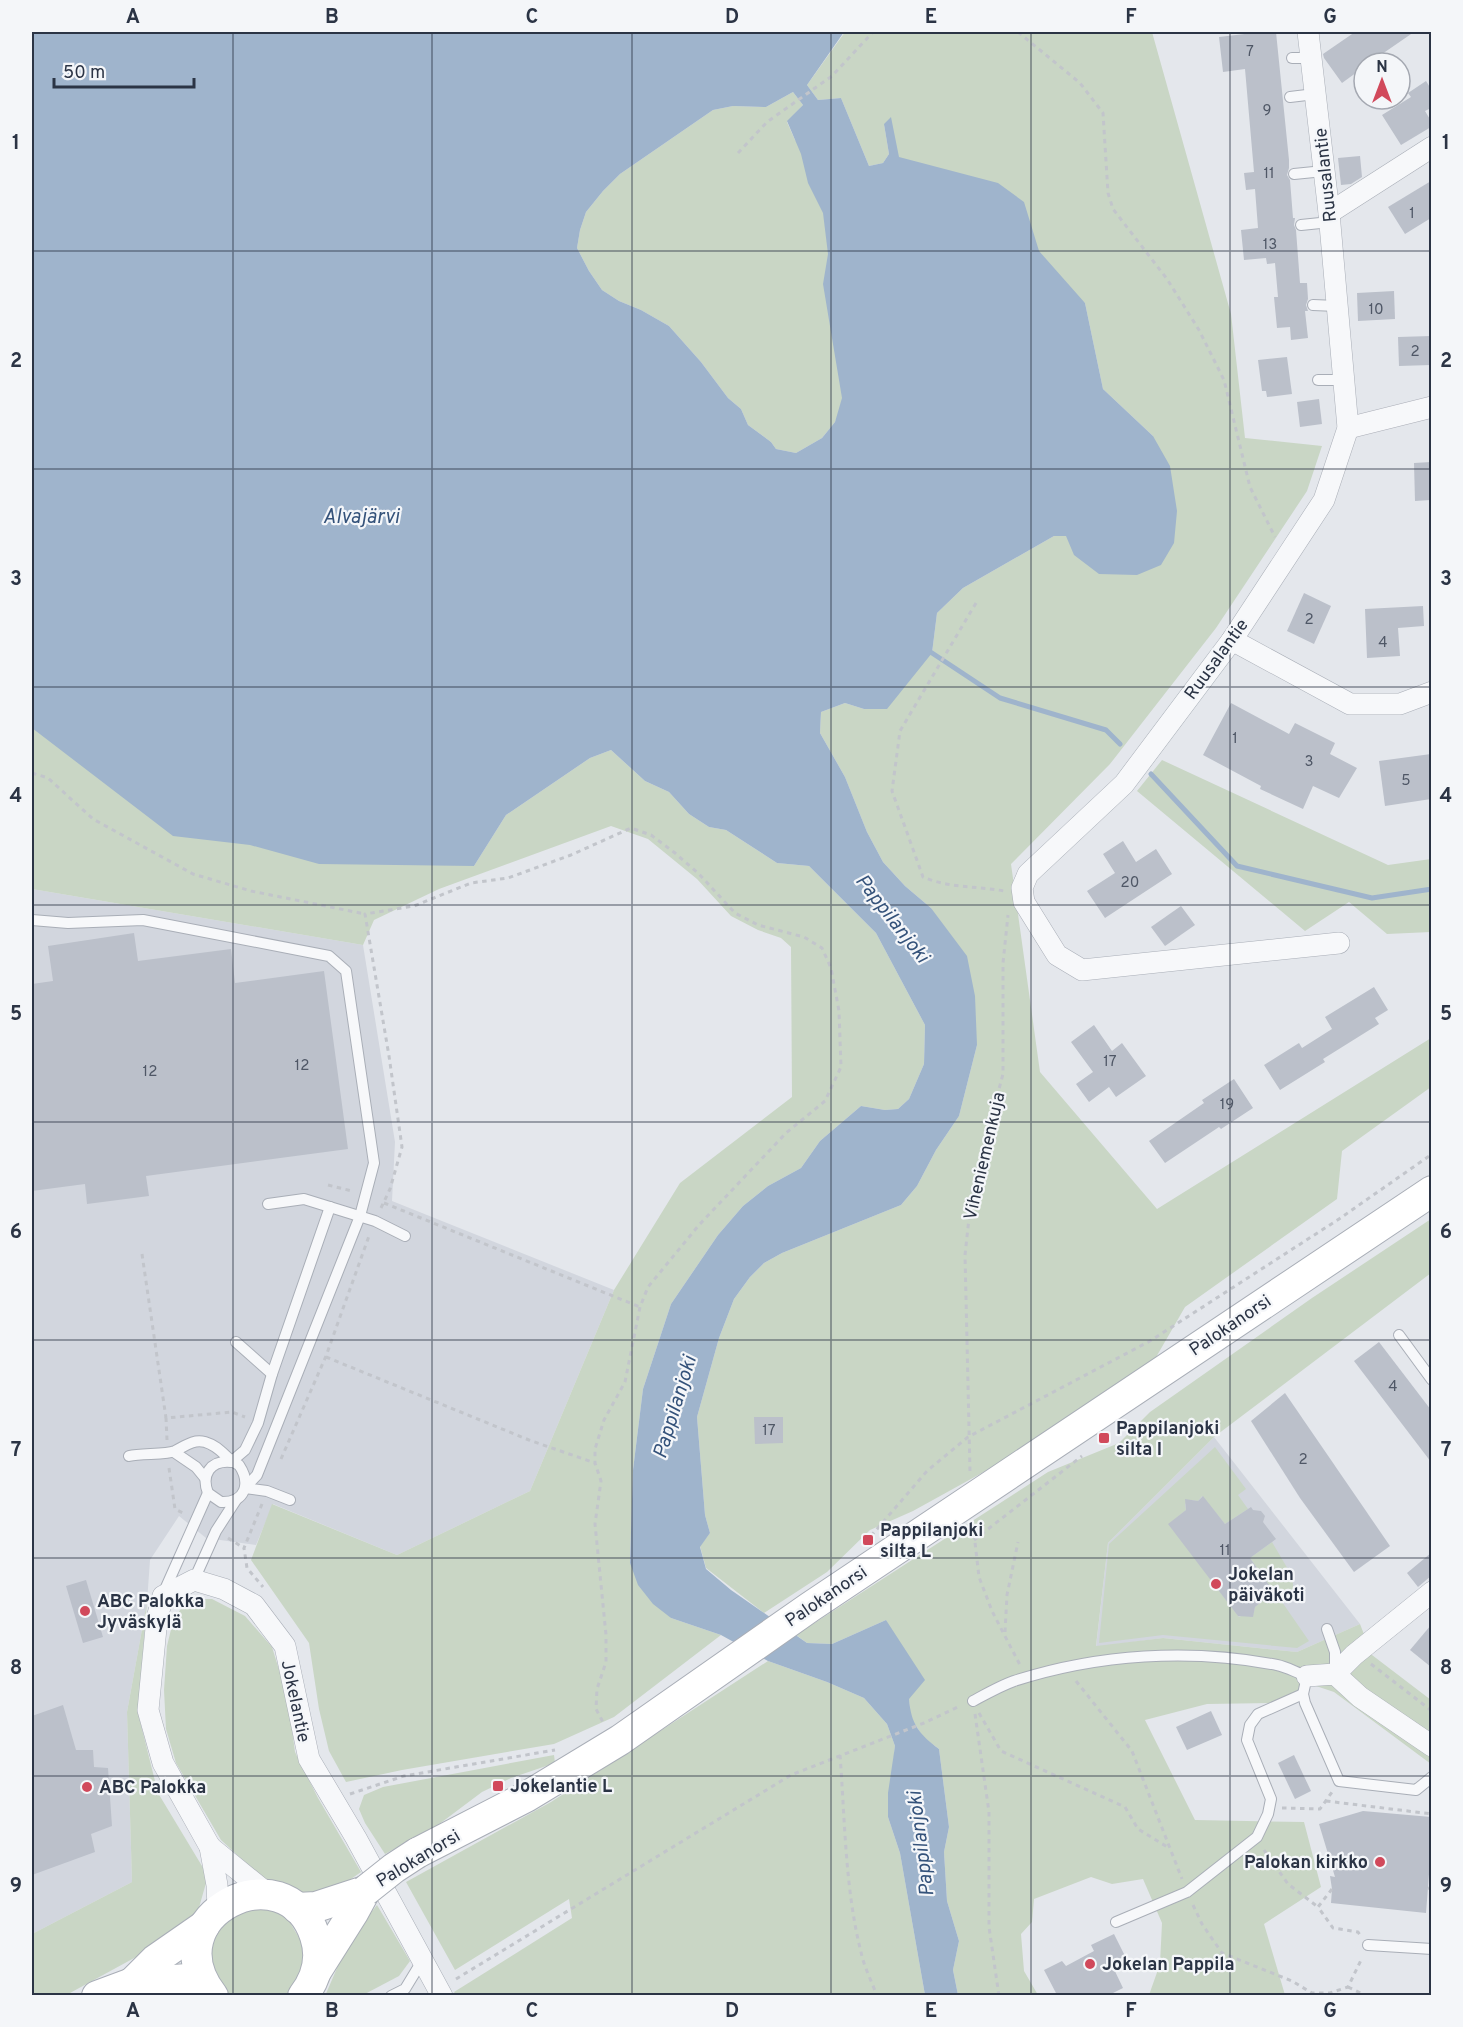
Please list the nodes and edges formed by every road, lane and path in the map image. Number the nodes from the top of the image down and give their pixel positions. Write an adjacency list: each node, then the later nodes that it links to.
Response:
1 (873, 32): 7 (path)
2 (1018, 32): 18 (path)
3 (1308, 32): 4 (street, Ruusalantie)
4 (1315, 93): 5 (lane); 8 (street, Ruusalantie)
5 (1290, 97)
6 (1431, 147): 10 (street)
7 (738, 153)
8 (1324, 171): 9 (lane); 10 (street, Ruusalantie)
9 (1294, 174)
10 (1330, 217): 11 (lane); 13 (street, Ruusalantie)
11 (1301, 225)
12 (1313, 305): 13 (lane)
13 (1337, 306): 15 (street, Ruusalantie)
14 (1318, 380): 15 (lane)
15 (1344, 380): 17 (street, Ruusalantie)
16 (1431, 407): 17 (street)
17 (1348, 428): 20 (street, Ruusalantie)
18 (1280, 546)
19 (976, 603): 23 (path)
20 (1232, 640): 21 (street); 27 (street, Ruusalantie)
21 (1431, 692)
22 (32, 773): 24 (path)
23 (1012, 893)
24 (364, 914): 32 (path); 39 (path)
25 (1008, 915): 46 (path, Viheniemenkuja)
26 (32, 920): 31 (lane)
27 (1340, 943)
28 (1431, 1154): 46 (path)
29 (328, 1185): 31 (path)
30 (1431, 1191): 89 (main road, Palokanorsi, bridge)
31 (366, 1197): 32 (path); 35 (lane)
32 (384, 1203): 36 (path); 39 (path)
33 (268, 1204): 34 (lane)
34 (330, 1207): 35 (lane); 43 (lane)
35 (360, 1216): 36 (lane); 54 (lane)
36 (375, 1221): 37 (lane); 42 (path)
37 (405, 1236)
38 (142, 1254): 45 (path)
39 (640, 1307): 51 (path)
40 (1398, 1335): 44 (lane)
41 (236, 1342): 43 (lane)
42 (326, 1356): 51 (path); 55 (path)
43 (272, 1374): 50 (lane)
44 (1431, 1380)
45 (166, 1419)
46 (968, 1437): 52 (path, Viheniemenkuja); 60 (path)
47 (174, 1452): 49 (lane); 50 (lane); 53 (lane)
48 (1088, 1452): 61 (path)
49 (129, 1456)
50 (231, 1462): 53 (lane); 54 (lane)
51 (595, 1463): 75 (path)
52 (970, 1473)
53 (205, 1478): 56 (lane)
54 (245, 1488): 55 (lane); 57 (lane)
55 (267, 1491): 58 (lane); 64 (path)
56 (208, 1493): 57 (lane); 66 (lane)
57 (236, 1500): 63 (lane)
58 (290, 1500)
59 (973, 1517): 61 (path)
60 (868, 1540)
61 (974, 1540): 68 (path)
62 (1018, 1542): 68 (path)
63 (194, 1580): 66 (street); 97 (street, Jokelantie)
64 (266, 1591)
65 (1431, 1592): 69 (street)
66 (163, 1596): 86 (street)
67 (1327, 1629): 70 (lane)
68 (1005, 1634): 71 (path)
69 (1354, 1655): 70 (street); 74 (path)
70 (1335, 1674): 72 (street); 77 (street)
71 (1026, 1678): 72 (lane); 73 (lane)
72 (1305, 1685): 80 (lane); 94 (lane)
73 (973, 1701): 78 (path); 87 (path); 106 (path)
74 (1431, 1711)
75 (607, 1728)
76 (565, 1746): 81 (path)
77 (1431, 1746)
78 (840, 1755): 101 (path); 105 (path)
79 (1431, 1777): 80 (lane)
80 (1339, 1781): 82 (path)
81 (344, 1796)
82 (1326, 1801): 83 (path); 84 (path)
83 (1274, 1808)
84 (1431, 1814)
85 (1260, 1843): 91 (path)
86 (210, 1847): 90 (street); 93 (street)
87 (1170, 1849)
88 (1332, 1889): 91 (path)
89 (365, 1891): 92 (main road, Palokanorsi); 99 (main road, Palokanorsi)
90 (269, 1895): 92 (main road); 93 (main road)
91 (1318, 1907): 95 (path)
92 (297, 1908): 99 (main road)
93 (211, 1917): 98 (main road); 102 (main road)
94 (1116, 1922)
95 (1368, 1945): 96 (lane)
96 (1431, 1949)
97 (422, 1962): 101 (street, Jokelantie); 104 (lane)
98 (132, 1983): 102 (main road); 103 (main road)
99 (310, 1983)
100 (1348, 1987): 107 (path)
101 (447, 1989)
102 (208, 1990)
103 (97, 1995)
104 (391, 1995)
105 (877, 1995)
106 (999, 1995)
107 (1367, 1995)

